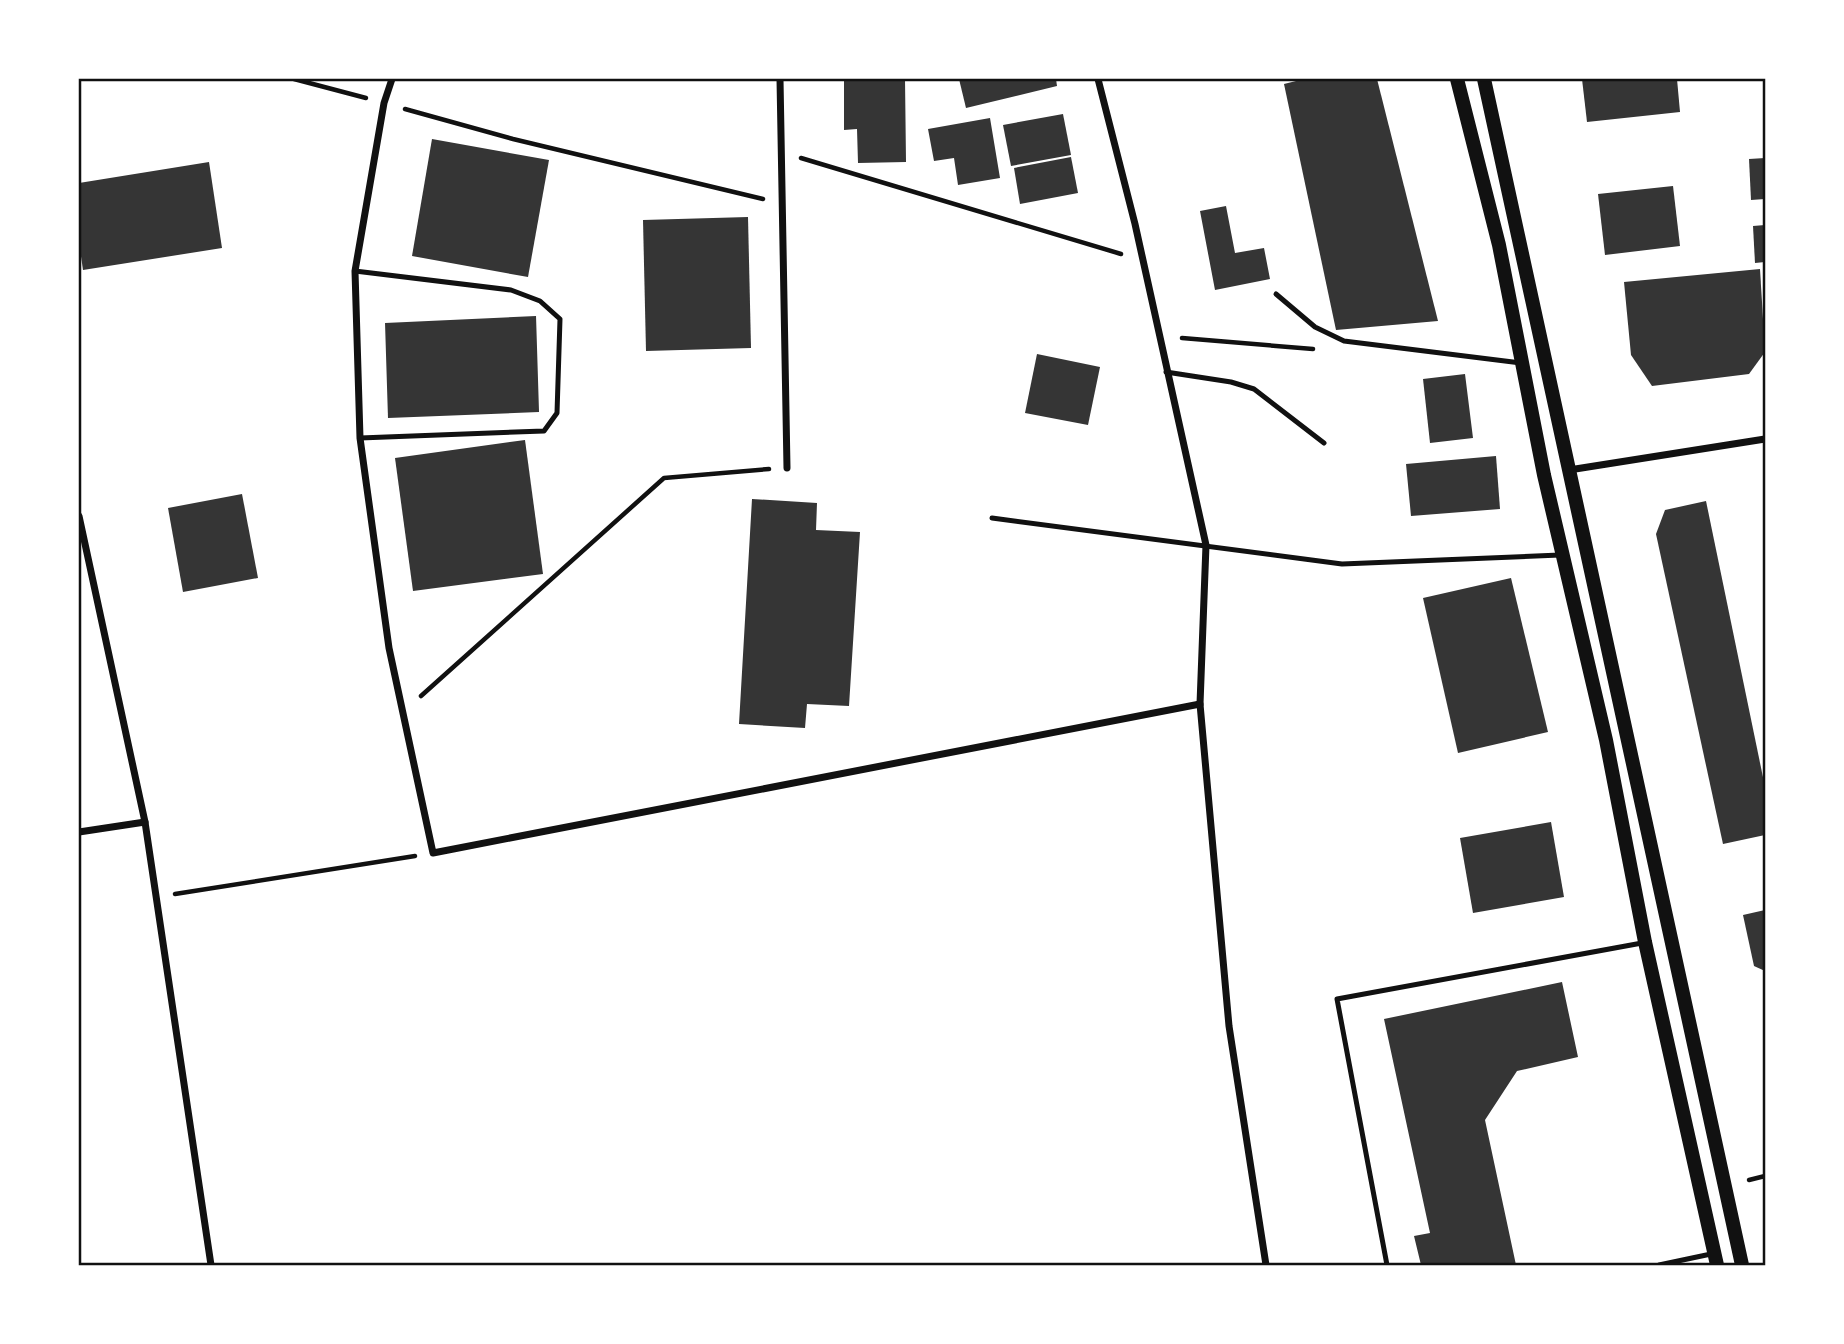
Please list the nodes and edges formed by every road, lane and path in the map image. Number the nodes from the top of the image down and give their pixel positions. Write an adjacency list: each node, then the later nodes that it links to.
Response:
1 (294, 79): 7 (path)
2 (392, 79): 7 (street)
3 (780, 79): 8 (street)
4 (1098, 79): 10 (street)
5 (1457, 79): 15 (main road)
6 (1484, 79): 21 (main road)
7 (384, 103): 9 (path); 11 (street)
8 (783, 153): 9 (street); 10 (path)
9 (784, 204): 20 (street)
10 (1140, 260): 13 (street)
11 (355, 271): 17 (street); 17 (lane)
12 (1276, 294): 14 (lane)
13 (1158, 336): 14 (path); 16 (street)
14 (1359, 343): 15 (lane)
15 (1521, 363): 25 (main road)
16 (1166, 372): 19 (lane); 24 (street)
17 (360, 438): 27 (street)
18 (1765, 439): 21 (street)
19 (1324, 443)
20 (787, 468): 27 (path)
21 (1568, 470): 38 (main road)
22 (79, 516): 28 (street)
23 (992, 518): 24 (lane)
24 (1206, 545): 25 (lane); 26 (street)
25 (1563, 555): 32 (main road)
26 (1200, 704): 30 (street); 35 (street)
27 (403, 712): 30 (street)
28 (145, 822): 29 (street); 31 (street)
29 (79, 832)
30 (433, 853): 31 (path)
31 (156, 897): 34 (street)
32 (1644, 942): 33 (main road); 36 (lane)
33 (1716, 1259): 37 (lane)
34 (211, 1265)
35 (1266, 1265)
36 (1387, 1265)
37 (1659, 1265)
38 (1741, 1265)

